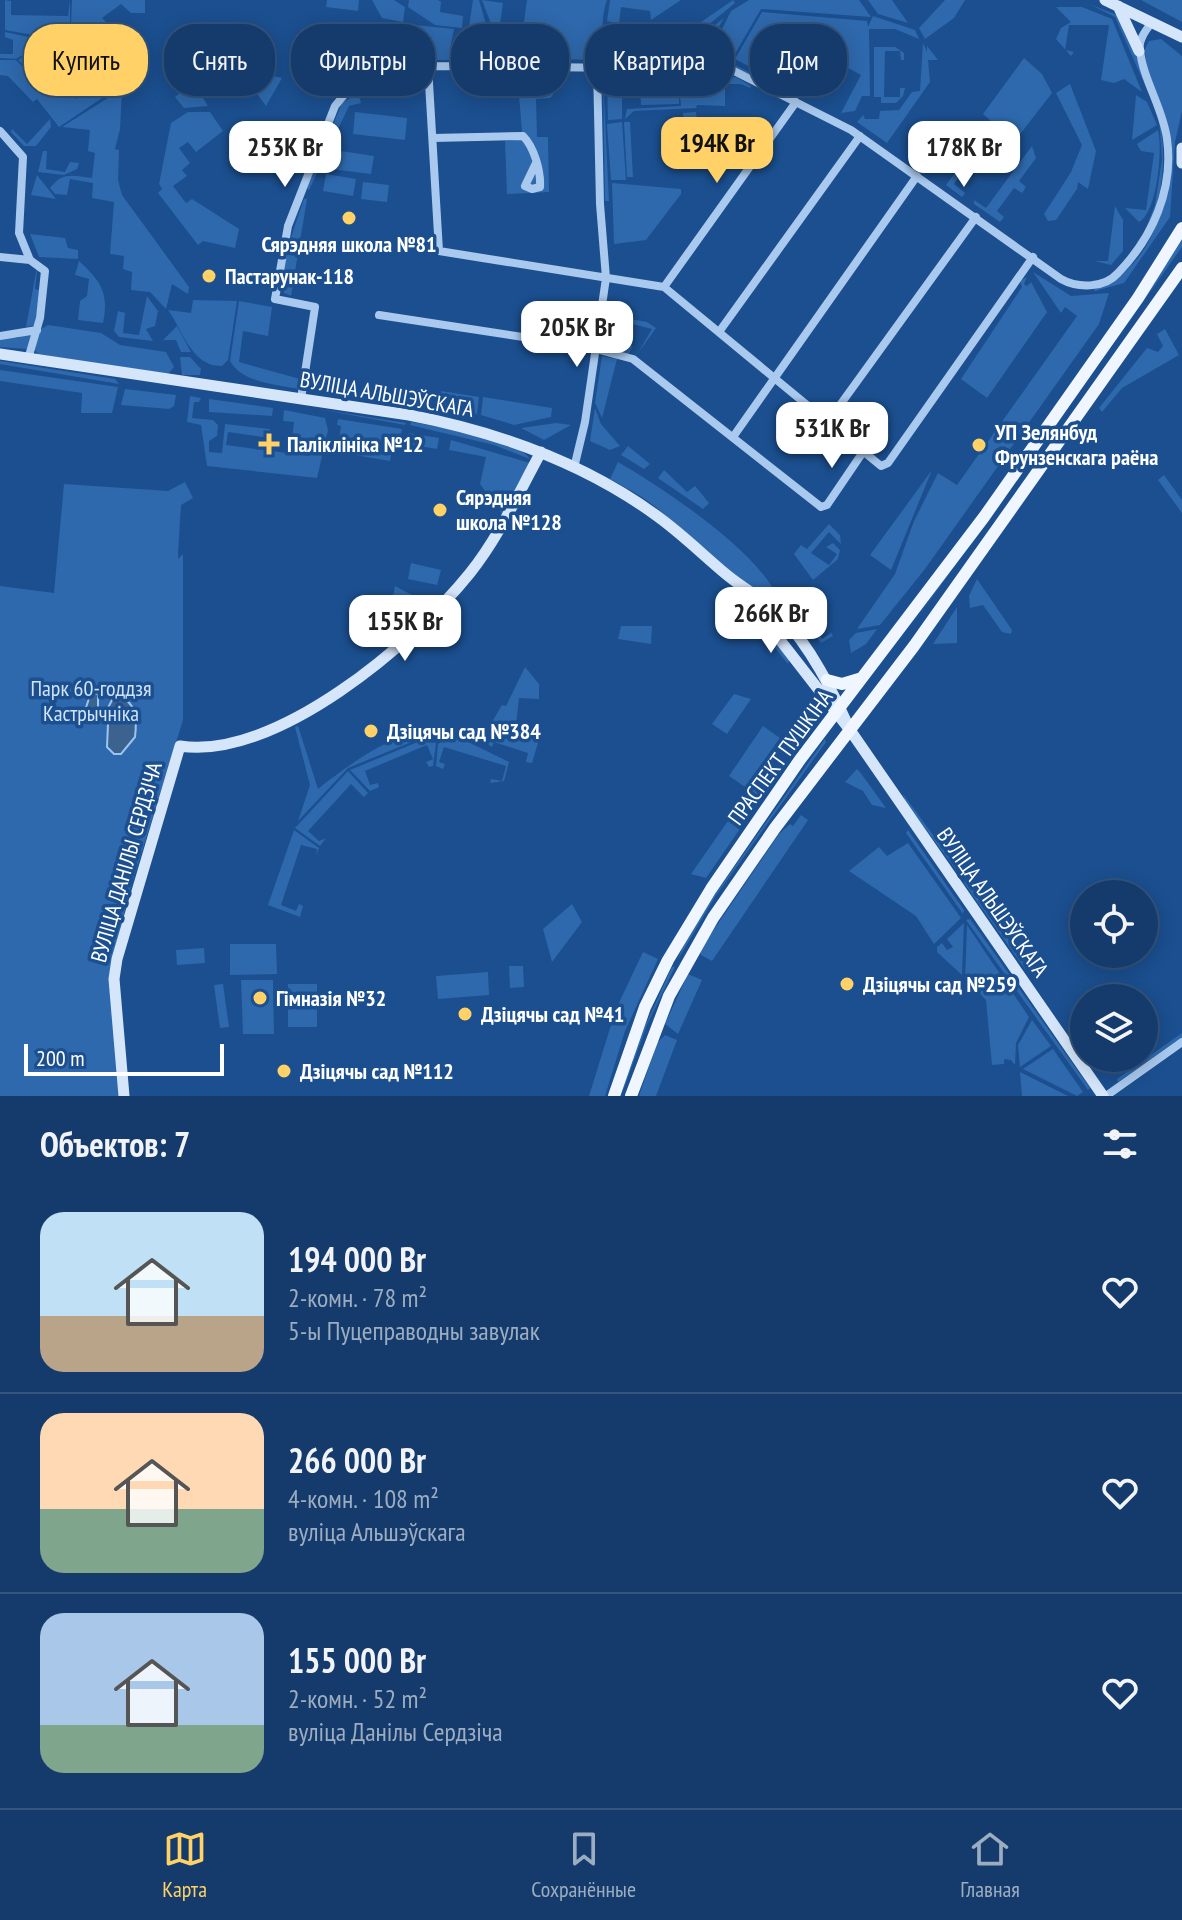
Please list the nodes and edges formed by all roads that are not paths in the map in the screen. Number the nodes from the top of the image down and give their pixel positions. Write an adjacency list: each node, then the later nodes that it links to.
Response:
1 (1105, 0): 2 (main road)
2 (1117, 5): 3 (main road); 6 (main road)
3 (1152, 22): 4 (main road); 5 (main road); 6 (street)
4 (1182, 37)
5 (1182, 44)
6 (1139, 51): 24 (street)
7 (435, 66): 8 (street)
8 (585, 67)
9 (734, 71): 13 (street)
10 (344, 96): 37 (street)
11 (430, 96): 16 (street)
12 (598, 96): 27 (street)
13 (796, 102): 15 (street); 28 (street)
14 (0, 131): 25 (street)
15 (860, 136): 20 (street); 31 (street)
16 (433, 138): 18 (street); 27 (street)
17 (1182, 148): 19 (main road)
18 (536, 163)
19 (1182, 163)
20 (917, 176): 21 (street); 36 (street)
21 (976, 217): 24 (street); 38 (street)
22 (1182, 228): 44 (main road, ПРАСПЕКТ ПУШКІНА)
23 (0, 257): 25 (street)
24 (1033, 257): 41 (street)
25 (30, 260): 30 (street)
26 (1182, 268): 45 (main road, ПРАСПЕКТ ПУШКІНА)
27 (606, 278): 28 (street); 33 (street)
28 (664, 287): 31 (street)
29 (379, 315): 33 (street)
30 (37, 330): 32 (street); 35 (street)
31 (719, 332): 36 (street)
32 (0, 336)
33 (596, 348): 39 (street); 42 (street)
34 (0, 354): 35 (main road, ВУЛІЦА АЛЬШЭЎСКАГА)
35 (28, 359): 37 (main road, ВУЛІЦА АЛЬШЭЎСКАГА)
36 (775, 378): 38 (street); 39 (street)
37 (301, 399): 40 (main road, ВУЛІЦА АЛЬШЭЎСКАГА)
38 (827, 423): 41 (street)
39 (733, 437): 41 (street)
40 (541, 452): 42 (main road, ВУЛІЦА АЛЬШЭЎСКАГА); 51 (main road, ВУЛІЦА ДАНІЛЫ СЕРДЗІЧА)
41 (863, 452)
42 (574, 468): 43 (main road, ВУЛІЦА АЛЬШЭЎСКАГА)
43 (729, 576): 47 (main road, ВУЛІЦА АЛЬШЭЎСКАГА); 48 (main road, ВУЛІЦА АЛЬШЭЎСКАГА)
44 (898, 632): 45 (main road); 46 (main road, ПРАСПЕКТ ПУШКІНА)
45 (914, 646): 49 (main road, ПРАСПЕКТ ПУШКІНА)
46 (865, 677): 47 (main road); 48 (main road, ПРАСПЕКТ ПУШКІНА)
47 (827, 680): 48 (main road, ВУЛІЦА АЛЬШЭЎСКАГА)
48 (838, 710): 49 (main road, ВУЛІЦА АЛЬШЭЎСКАГА); 52 (main road, ПРАСПЕКТ ПУШКІНА)
49 (850, 730): 53 (main road, ПРАСПЕКТ ПУШКІНА); 54 (main road, ВУЛІЦА АЛЬШЭЎСКАГА)
50 (1182, 1042): 54 (street)
51 (124, 1096)
52 (614, 1096)
53 (631, 1096)
54 (1105, 1096)

